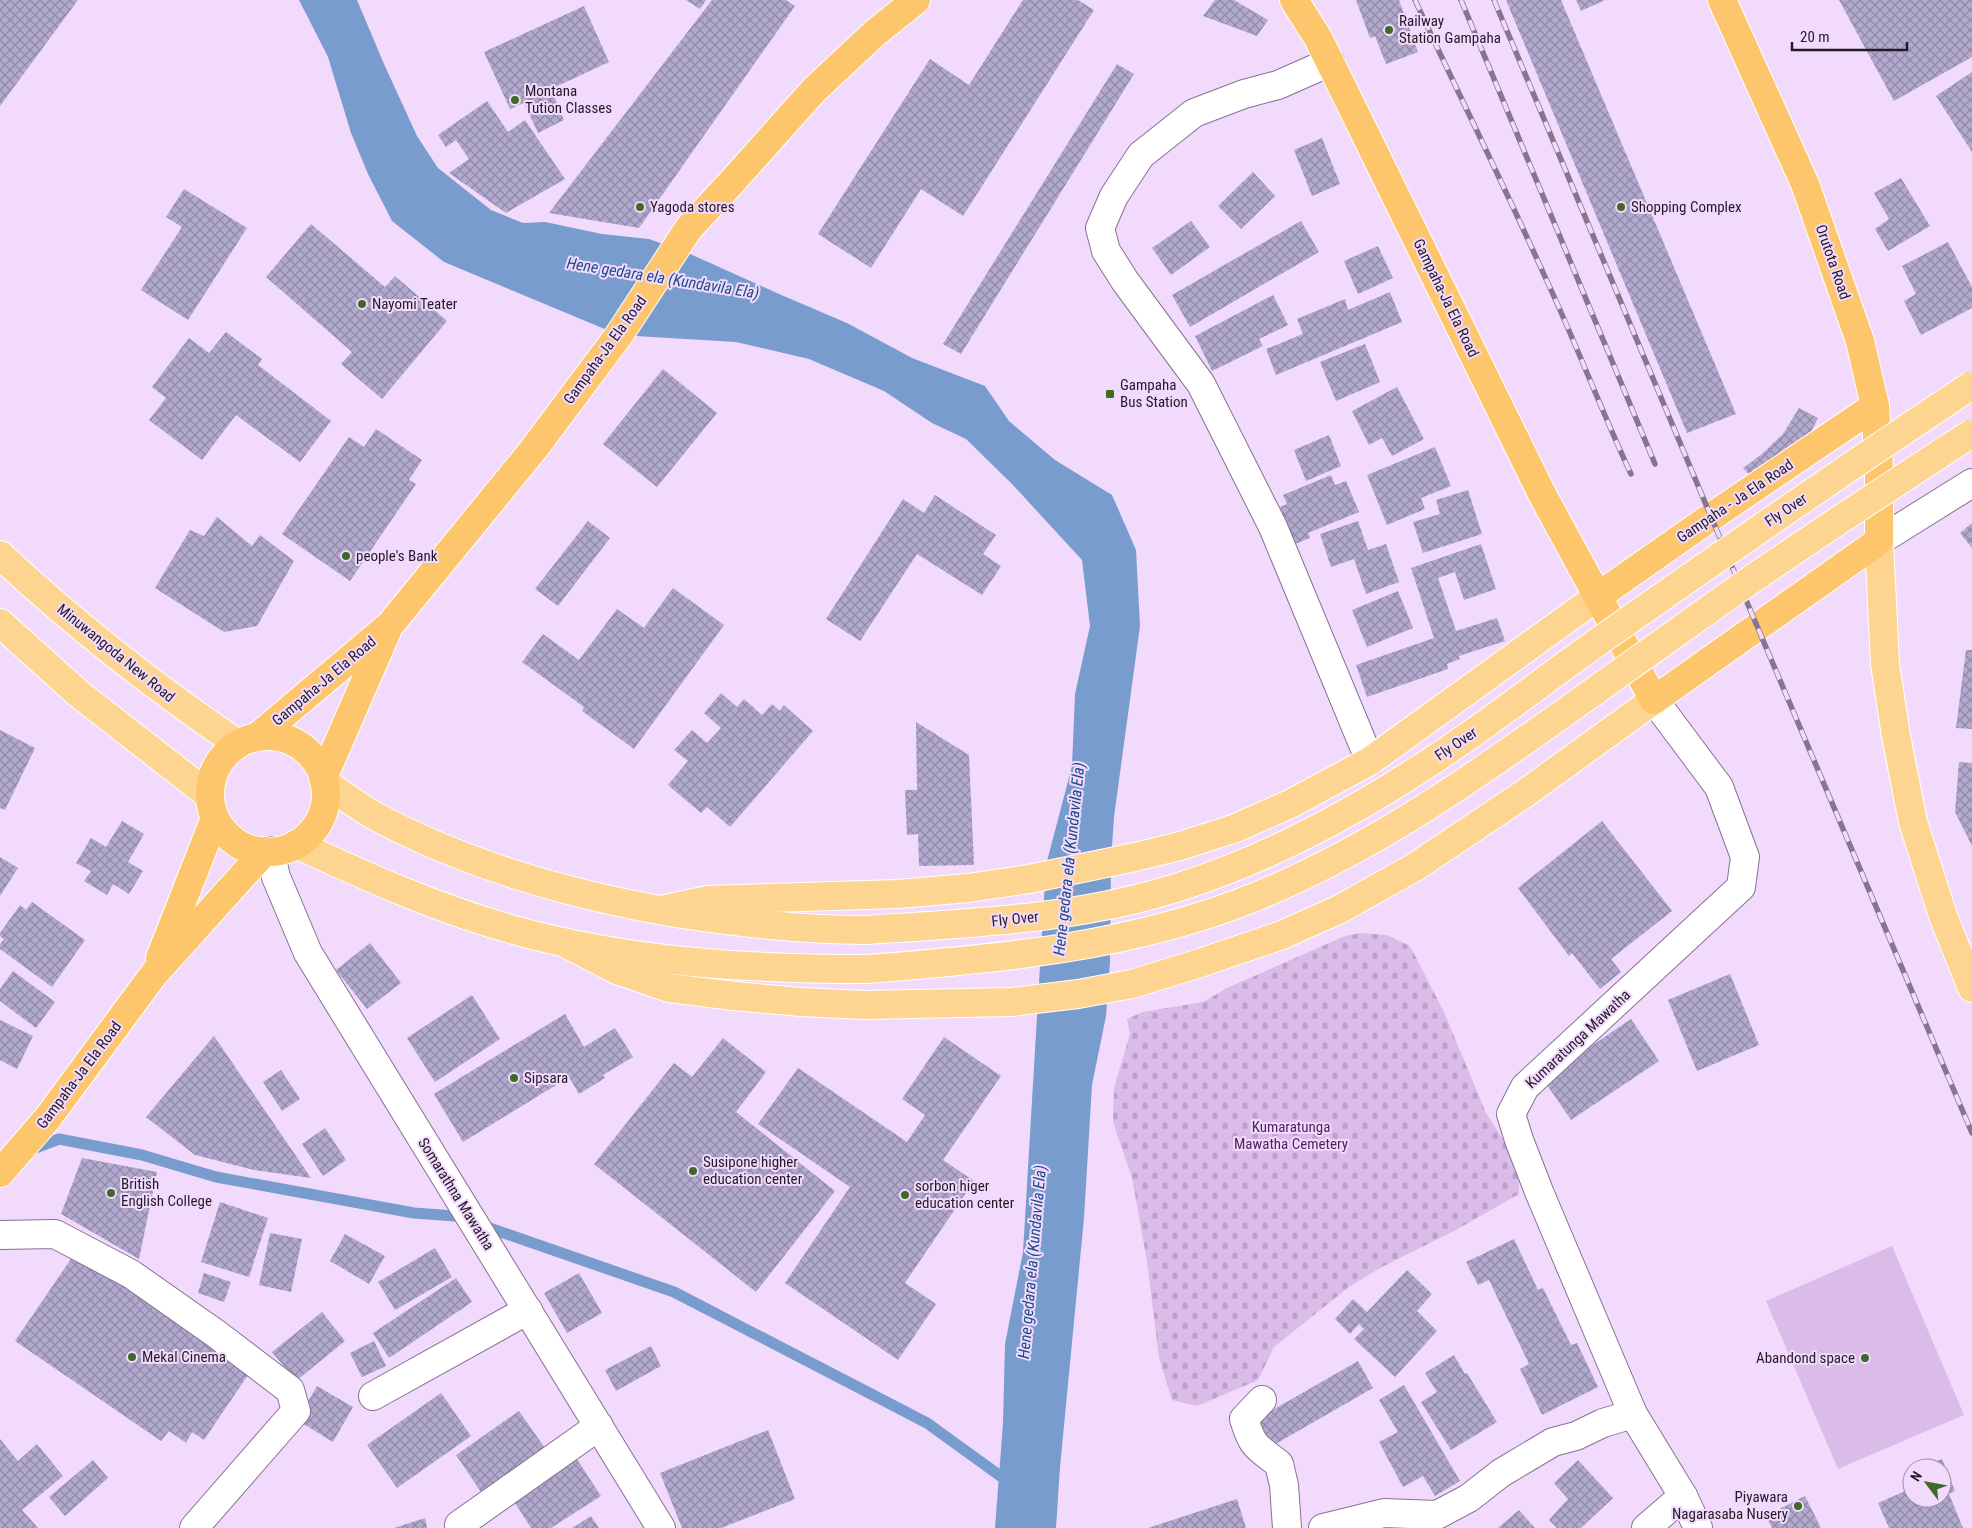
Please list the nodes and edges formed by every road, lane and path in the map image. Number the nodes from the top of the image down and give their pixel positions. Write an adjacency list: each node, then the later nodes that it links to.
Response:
1 (916, 0): 13 (highway, Gampaha-Ja Ela Road)
2 (1294, 0): 4 (highway, Gampaha-Ja Ela Road)
3 (1722, 0): 6 (highway, Orutota Road)
4 (1330, 62): 11 (highway, Gampaha-Ja Ela Road); 16 (street)
5 (1972, 385): 21 (main road, Fly Over, bridge)
6 (1875, 406): 9 (highway, Orutota Road); 11 (highway, Gampaha - Ja Ela Road)
7 (1972, 432): 22 (main road, bridge)
8 (1972, 484): 9 (street)
9 (1879, 541): 14 (highway); 24 (main road)
10 (0, 555): 15 (main road, Minuwangoda New Road)
11 (1597, 597): 14 (highway, Gampaha-Ja Ela Road); 16 (main road)
12 (0, 623): 18 (main road)
13 (390, 625): 15 (highway, Gampaha-Ja Ela Road); 17 (highway, Gampaha-Ja Ela Road)
14 (1654, 700): 22 (main road); 30 (street, Kumaratunga Mawatha)
15 (248, 741): 17 (highway); 18 (highway)
16 (1370, 761): 21 (main road)
17 (324, 780): 19 (highway); 21 (main road, Fly Over)
18 (213, 807): 20 (highway); 23 (highway, Gampaha-Ja Ela Road)
19 (296, 844): 20 (highway); 22 (main road)
20 (267, 851): 23 (highway, Gampaha-Ja Ela Road); 27 (street, Somarathna Mawatha)
21 (661, 910)
22 (563, 942)
23 (154, 974): 25 (highway, Gampaha-Ja Ela Road)
24 (1972, 988)
25 (0, 1173)
26 (0, 1235): 34 (street)
27 (528, 1310): 28 (street); 31 (street, Somarathna Mawatha)
28 (373, 1396)
29 (1262, 1400): 36 (street)
30 (1633, 1414): 32 (street, Kumaratunga Mawatha); 37 (street)
31 (599, 1426): 33 (street); 35 (street, Somarathna Mawatha)
32 (1683, 1496): 38 (street); 39 (street, Kumaratunga Mawatha)
33 (458, 1525)
34 (194, 1528)
35 (661, 1528)
36 (1287, 1528)
37 (1323, 1528)
38 (1646, 1528)
39 (1698, 1528)

